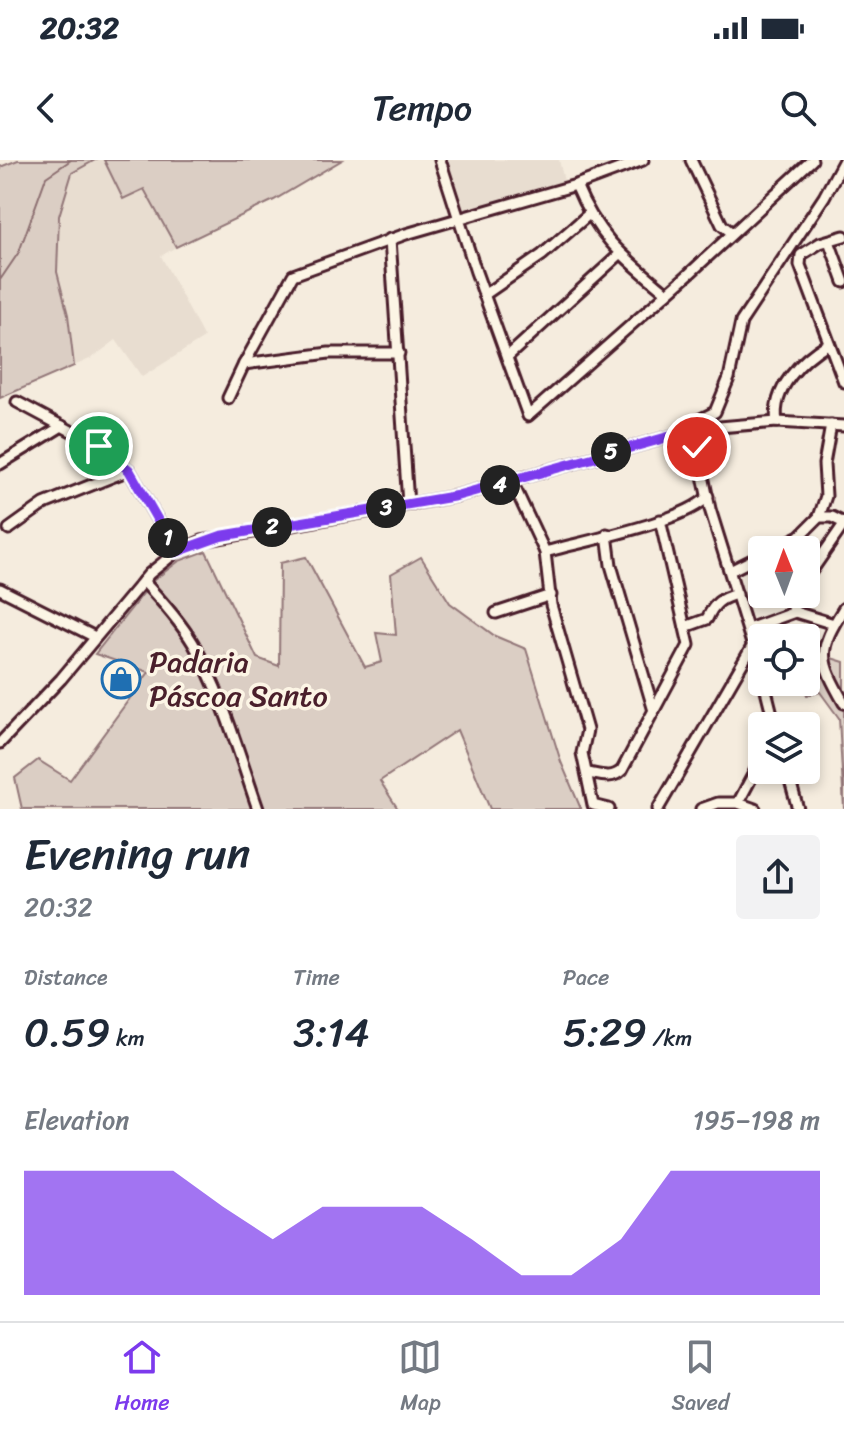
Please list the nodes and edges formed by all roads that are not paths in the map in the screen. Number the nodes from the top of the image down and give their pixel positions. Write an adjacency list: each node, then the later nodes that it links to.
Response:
1 (440, 160): 8 (street)
2 (643, 160): 6 (street)
3 (691, 160): 9 (street)
4 (812, 160): 9 (street)
5 (844, 160): 28 (street)
6 (576, 185): 7 (street); 8 (street)
7 (589, 214): 13 (street); 16 (street)
8 (460, 218): 11 (street); 16 (street)
9 (732, 233): 15 (street)
10 (844, 236): 12 (street)
11 (390, 239): 18 (street); 20 (street)
12 (829, 241): 14 (street); 17 (street)
13 (620, 254): 15 (street); 19 (street)
14 (844, 282)
15 (667, 293): 19 (street)
16 (484, 295): 19 (street)
17 (829, 343): 21 (street); 24 (street)
18 (399, 353): 20 (street); 33 (street)
19 (507, 357)
20 (244, 364): 22 (street)
21 (844, 382)
22 (228, 398)
23 (17, 402): 26 (street)
24 (777, 422): 25 (street); 28 (street)
25 (831, 425): 27 (street); 34 (street)
26 (62, 426): 29 (street); 30 (street)
27 (844, 426)
28 (697, 429): 31 (street); 32 (street)
29 (0, 464)
30 (129, 470): 37 (street); 40 (street)
31 (512, 482): 33 (street); 41 (street)
32 (708, 496): 35 (street); 44 (street)
33 (408, 504): 40 (street)
34 (819, 517): 36 (street); 39 (street)
35 (660, 520): 38 (street); 55 (street)
36 (844, 524): 42 (street)
37 (9, 529)
38 (607, 534): 41 (street); 60 (street)
39 (800, 536)
40 (176, 552): 45 (street)
41 (545, 552): 48 (street)
42 (820, 559)
43 (748, 562): 44 (street)
44 (730, 571): 47 (street)
45 (143, 581): 57 (street); 66 (street)
46 (0, 589): 57 (street)
47 (737, 594): 55 (street); 56 (street)
48 (551, 595): 52 (street); 62 (street)
49 (793, 608): 51 (street)
50 (844, 608): 54 (street)
51 (795, 612): 53 (street); 54 (street)
52 (496, 613)
53 (762, 624)
54 (834, 624): 59 (street)
55 (685, 627): 60 (street)
56 (748, 629)
57 (95, 637): 61 (street)
58 (748, 654): 68 (street)
59 (844, 703)
60 (654, 711): 62 (street)
61 (0, 743)
62 (588, 773): 67 (street)
63 (748, 784): 65 (street)
64 (791, 784): 71 (street)
65 (738, 803): 69 (street); 70 (street)
66 (258, 809)
67 (609, 809)
68 (658, 809)
69 (701, 809)
70 (755, 809)
71 (798, 809)

